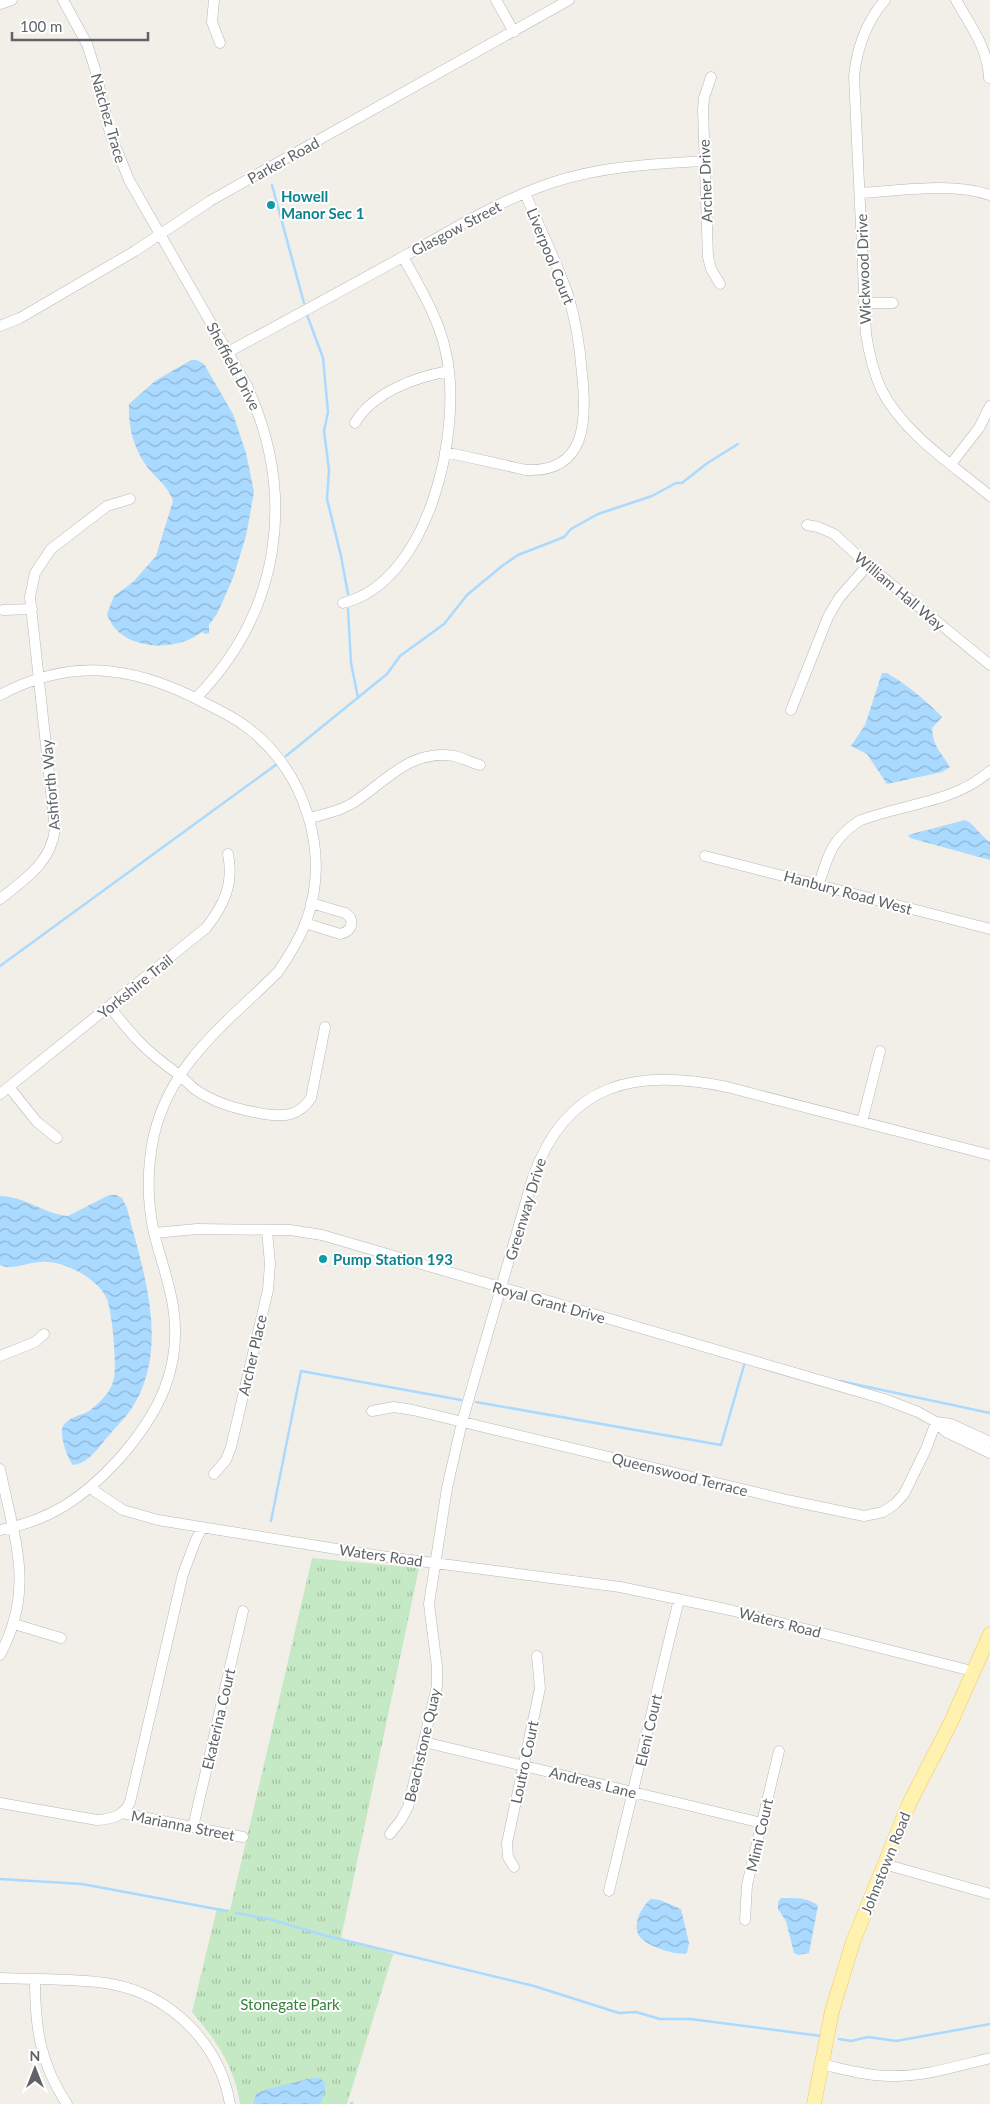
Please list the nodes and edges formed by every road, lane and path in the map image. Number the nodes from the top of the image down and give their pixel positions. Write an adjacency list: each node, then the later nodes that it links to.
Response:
1 (12, 0): 8 (street)
2 (63, 0): 17 (street, Natchez Trace)
3 (214, 0): 10 (street)
4 (496, 0): 9 (street)
5 (569, 0): 9 (street, Parker Road)
6 (885, 0): 14 (street, Wickwood Drive)
7 (956, 0): 12 (street)
8 (0, 4)
9 (514, 32): 17 (street, Parker Road)
10 (220, 43)
11 (711, 77): 13 (street, Archer Drive)
12 (989, 78)
13 (704, 161): 15 (street, Glasgow Street); 19 (street, Archer Drive)
14 (860, 192): 16 (street); 20 (street, Wickwood Drive)
15 (525, 193): 18 (street, Glasgow Street); 27 (street, Liverpool Court)
16 (990, 195)
17 (159, 234): 22 (street, Parker Road); 23 (street, Sheffield Drive)
18 (403, 257): 23 (street, Glasgow Street); 24 (street)
19 (720, 284)
20 (864, 303): 21 (street); 28 (street, Wickwood Drive)
21 (893, 303)
22 (0, 326)
23 (228, 352): 39 (street, Sheffield Drive)
24 (449, 371): 26 (street); 27 (street)
25 (990, 406): 28 (street)
26 (356, 423)
27 (445, 452): 33 (street)
28 (951, 464): 29 (street, Wickwood Drive)
29 (990, 496)
30 (130, 499): 34 (street, Ashforth Way)
31 (806, 525): 32 (street, William Hall Way)
32 (868, 565): 36 (street, William Hall Way); 40 (street)
33 (343, 603)
34 (32, 609): 35 (street); 37 (street, Ashforth Way)
35 (3, 610)
36 (990, 665)
37 (39, 678): 38 (street); 39 (street); 47 (street, Ashforth Way)
38 (0, 695)
39 (196, 698): 43 (street)
40 (791, 710)
41 (480, 766): 43 (street)
42 (990, 772): 46 (street)
43 (310, 818): 48 (street)
44 (228, 854): 51 (street, Yorkshire Trail)
45 (705, 856): 46 (street, Hanbury Road West)
46 (818, 884): 50 (street, Hanbury Road West)
47 (0, 899)
48 (311, 903): 49 (street); 49 (street)
49 (306, 923): 54 (street)
50 (990, 929)
51 (110, 1007): 54 (street); 55 (street, Yorkshire Trail)
52 (325, 1028): 54 (street)
53 (880, 1051): 57 (street)
54 (180, 1075): 61 (street)
55 (9, 1087): 56 (street, Yorkshire Trail); 58 (street)
56 (0, 1094)
57 (862, 1122): 59 (street, Greenway Drive); 62 (street, Greenway Drive)
58 (57, 1138)
59 (990, 1155)
60 (268, 1230): 61 (street, Royal Grant Drive); 62 (street, Royal Grant Drive); 71 (street, Archer Place)
61 (154, 1233): 72 (street)
62 (501, 1288): 66 (street, Greenway Drive); 67 (street, Royal Grant Drive)
63 (44, 1334): 64 (street)
64 (0, 1356)
65 (372, 1411): 66 (street, Queenswood Terrace)
66 (462, 1422): 67 (street, Queenswood Terrace); 76 (street, Greenway Drive)
67 (936, 1422): 68 (street, Royal Grant Drive); 69 (street, Royal Grant Drive)
68 (990, 1442)
69 (990, 1453)
70 (0, 1469): 73 (street)
71 (214, 1474)
72 (90, 1488): 73 (street); 74 (street, Waters Road)
73 (12, 1528): 75 (street); 79 (street)
74 (202, 1528): 76 (street, Waters Road); 90 (street)
75 (0, 1530)
76 (435, 1562): 77 (street, Waters Road); 85 (street, Beachstone Quay)
77 (679, 1599): 84 (street, Waters Road); 88 (street, Eleni Court)
78 (243, 1611): 92 (street, Ekaterina Court)
79 (14, 1624): 81 (street); 82 (street)
80 (990, 1634): 84 (main road, Johnstown Road)
81 (61, 1638)
82 (0, 1655)
83 (537, 1656): 87 (street, Loutro Court)
84 (972, 1670): 95 (main road, Johnstown Road)
85 (424, 1742): 87 (street, Andreas Lane); 93 (street, Beachstone Quay)
86 (780, 1751): 91 (street, Mimi Court)
87 (523, 1766): 88 (street, Andreas Lane); 96 (street, Loutro Court)
88 (634, 1792): 91 (street, Andreas Lane); 97 (street, Eleni Court)
89 (0, 1803): 90 (street)
90 (122, 1813): 92 (street, Marianna Street)
91 (762, 1823): 99 (street, Mimi Court)
92 (193, 1827): 94 (street, Marianna Street)
93 (390, 1834)
94 (243, 1837)
95 (884, 1864): 98 (street); 103 (main road, Johnstown Road)
96 (514, 1867)
97 (609, 1891)
98 (990, 1894)
99 (745, 1920)
100 (0, 1978): 101 (street)
101 (35, 1980): 104 (street); 105 (street)
102 (990, 2058): 103 (street)
103 (821, 2064): 106 (main road, Johnstown Road)
104 (67, 2104)
105 (230, 2104)
106 (814, 2104)

